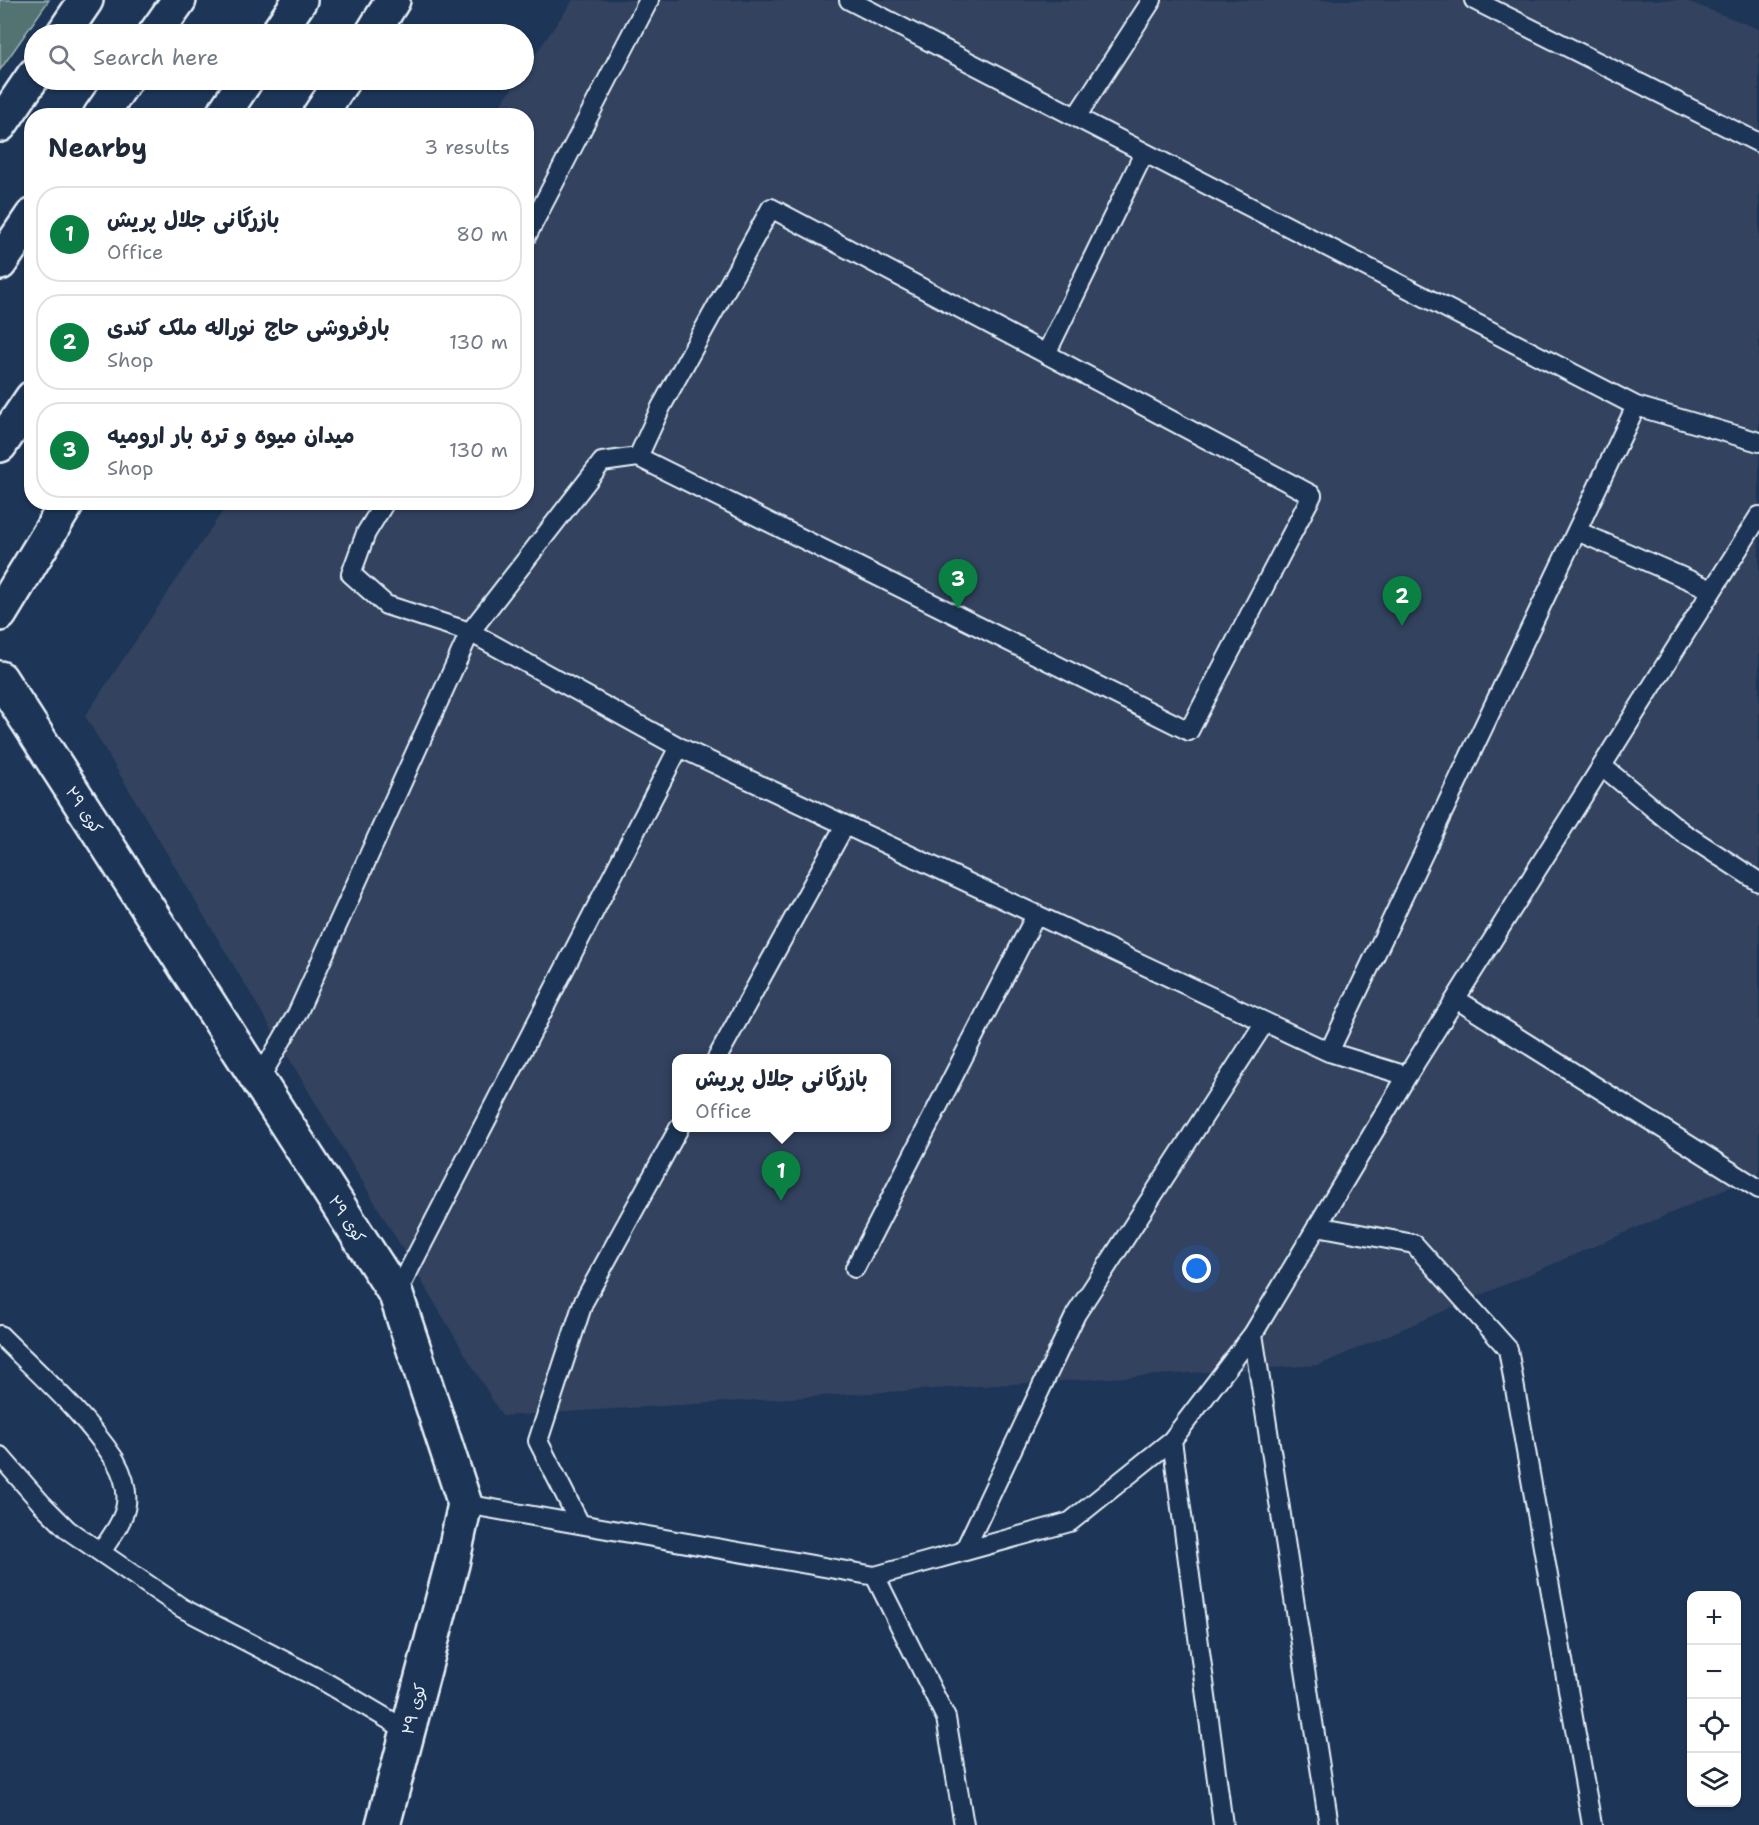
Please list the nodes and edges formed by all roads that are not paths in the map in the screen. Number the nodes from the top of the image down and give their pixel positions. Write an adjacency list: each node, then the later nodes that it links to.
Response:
1 (86, 0): 9 (main road)
2 (179, 0): 10 (main road)
3 (300, 0): 11 (main road)
4 (649, 0): 23 (lane)
5 (849, 0): 8 (lane)
6 (1152, 0): 19 (lane)
7 (1474, 0): 21 (lane)
8 (876, 6): 19 (lane)
9 (70, 24)
10 (162, 24)
11 (284, 24)
12 (24, 90): 20 (main road)
13 (117, 90): 16 (main road)
14 (239, 90): 17 (main road)
15 (337, 90): 18 (main road)
16 (105, 108)
17 (227, 108)
18 (325, 108)
19 (1076, 117): 22 (lane)
20 (0, 125)
21 (1759, 143)
22 (1144, 153): 26 (lane); 27 (lane)
23 (534, 222)
24 (24, 228): 25 (main road)
25 (0, 263)
26 (1046, 354): 31 (lane); 31 (lane)
27 (1636, 406): 29 (lane); 35 (lane)
28 (24, 410): 30 (main road)
29 (1759, 442)
30 (0, 445)
31 (638, 457): 38 (lane)
32 (63, 510): 37 (main road)
33 (380, 510): 38 (lane)
34 (1759, 516): 36 (lane)
35 (1577, 531): 36 (lane); 47 (lane)
36 (1712, 590): 41 (lane)
37 (0, 614)
38 (470, 632): 40 (lane); 50 (lane)
39 (0, 678): 50 (main road, کوی ۲۹)
40 (679, 747): 42 (lane); 55 (lane)
41 (1602, 766): 43 (lane); 45 (lane)
42 (845, 825): 44 (lane); 48 (lane)
43 (1759, 882)
44 (1036, 915): 46 (lane); 54 (lane)
45 (1456, 999): 49 (lane); 52 (lane)
46 (1264, 1022): 47 (lane); 62 (lane)
47 (1329, 1053): 49 (lane)
48 (720, 1054)
49 (1407, 1076): 53 (lane)
50 (258, 1081): 55 (main road, کوی ۲۹)
51 (677, 1132): 61 (lane)
52 (1759, 1189)
53 (1317, 1226): 56 (lane); 70 (lane)
54 (855, 1268)
55 (396, 1295): 60 (main road, کوی ۲۹)
56 (1253, 1334): 58 (lane); 69 (lane)
57 (0, 1335): 63 (lane)
58 (1172, 1440): 62 (lane); 68 (lane)
59 (0, 1456): 63 (lane)
60 (465, 1504): 61 (lane); 65 (main road, کوی ۲۹)
61 (580, 1524): 64 (lane)
62 (964, 1551): 64 (lane)
63 (101, 1552): 65 (lane)
64 (875, 1576): 67 (lane)
65 (408, 1731): 66 (main road, کوی ۲۹)
66 (383, 1825)
67 (963, 1825)
68 (1223, 1825)
69 (1329, 1825)
70 (1592, 1825)

